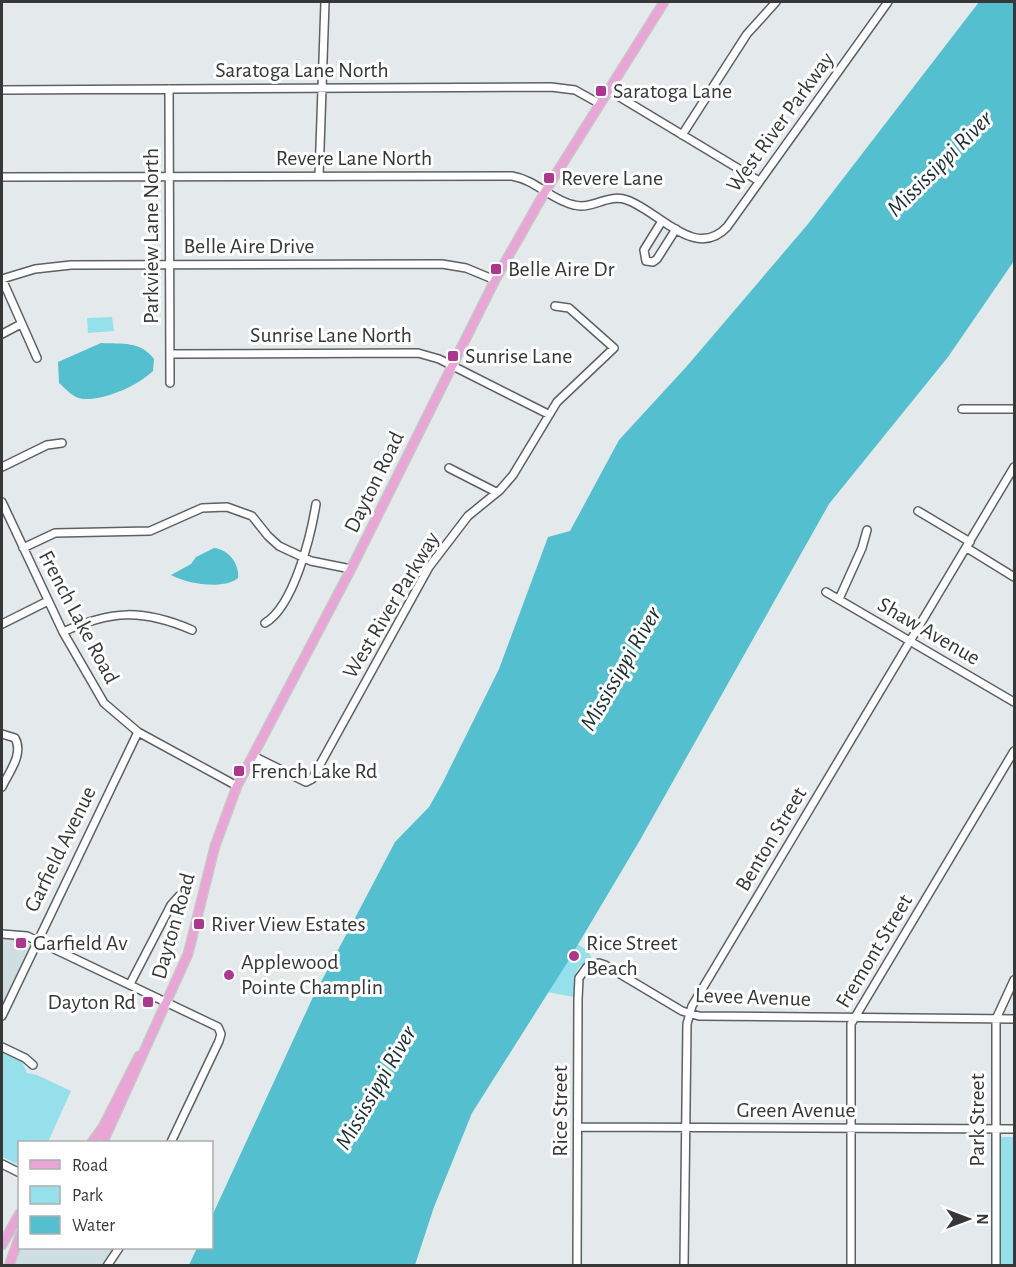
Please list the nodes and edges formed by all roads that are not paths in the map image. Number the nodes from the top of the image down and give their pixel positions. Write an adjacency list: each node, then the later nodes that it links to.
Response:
1 (325, 2): 5 (street)
2 (664, 2): 8 (main road, Dayton Road)
3 (776, 2): 10 (street)
4 (888, 2): 14 (street, West River Parkway)
5 (321, 87): 6 (street, Saratoga Lane North); 9 (street, Saratoga Lane North); 12 (street)
6 (168, 89): 7 (street, Saratoga Lane North); 11 (street, Parkview Lane North)
7 (2, 90)
8 (608, 90): 9 (main road, Dayton Road); 10 (street)
9 (600, 104): 15 (main road, Dayton Road)
10 (682, 135): 14 (street)
11 (169, 176): 12 (street, Revere Lane North); 13 (street, Revere Lane North); 19 (street, Parkview Lane North)
12 (319, 176): 15 (street, Revere Lane North)
13 (2, 177)
14 (759, 181): 18 (street, West River Parkway)
15 (546, 190): 16 (street, Revere Lane North); 21 (main road, Dayton Road)
16 (662, 220): 17 (street, Revere Lane North); 17 (street)
17 (676, 229): 18 (street, Revere Lane North)
18 (687, 236)
19 (170, 264): 20 (street, Belle Aire Drive); 21 (street, Belle Aire Drive); 25 (street, Parkview Lane North)
20 (2, 279): 23 (street)
21 (495, 280): 27 (main road, Dayton Road)
22 (555, 306): 31 (street, West River Parkway)
23 (21, 324): 24 (street); 26 (street)
24 (2, 334)
25 (171, 354): 27 (street, Sunrise Lane North); 28 (street, Parkview Lane North)
26 (37, 358)
27 (452, 366): 31 (street, Sunrise Lane North); 44 (main road, Dayton Road)
28 (170, 383)
29 (962, 409): 30 (street)
30 (1014, 409)
31 (548, 414): 36 (street, West River Parkway)
32 (62, 443): 33 (street)
33 (2, 467)
34 (1014, 467): 41 (street, Benton Street)
35 (449, 468): 36 (street)
36 (496, 492): 58 (street, West River Parkway)
37 (2, 502): 42 (street, French Lake Road)
38 (316, 504): 43 (street)
39 (918, 511): 41 (street)
40 (867, 530): 47 (street)
41 (968, 545): 45 (street); 53 (street, Benton Street)
42 (23, 548): 43 (street); 48 (street, French Lake Road)
43 (304, 558): 44 (street); 49 (street)
44 (351, 569): 58 (main road, Dayton Road)
45 (1014, 577)
46 (825, 591): 47 (street, Shaw Avenue)
47 (838, 599): 53 (street, Shaw Avenue)
48 (48, 601): 50 (street); 52 (street, French Lake Road)
49 (265, 622)
50 (2, 624)
51 (192, 630): 52 (street)
52 (63, 632): 55 (street, French Lake Road)
53 (910, 642): 54 (street, Shaw Avenue); 68 (street, Benton Street)
54 (1014, 702)
55 (138, 732): 59 (street, French Lake Road); 63 (street, Garfield Avenue)
56 (2, 734): 60 (street)
57 (1014, 751): 70 (street, Fremont Street)
58 (253, 756): 59 (main road, Dayton Road)
59 (237, 786): 67 (main road, Dayton Road)
60 (2, 787)
61 (179, 896): 66 (street)
62 (2, 934): 63 (street)
63 (37, 940): 66 (street); 69 (street, Garfield Avenue)
64 (593, 964): 68 (street, Levee Avenue); 75 (street, Rice Street)
65 (1014, 980): 71 (street, Park Street)
66 (130, 984): 67 (street)
67 (168, 1002): 80 (main road, Dayton Road); 81 (main road, Dayton Road); 82 (street)
68 (689, 1014): 70 (street, Levee Avenue); 76 (street, Benton Street)
69 (2, 1016)
70 (855, 1018): 71 (street, Levee Avenue); 77 (street, Fremont Street)
71 (996, 1019): 72 (street, Levee Avenue); 78 (street, Park Street)
72 (1014, 1019)
73 (2, 1047): 74 (street)
74 (33, 1065)
75 (578, 1127): 76 (street, Green Avenue); 91 (street, Rice Street)
76 (685, 1127): 77 (street, Green Avenue); 92 (street, Benton Street)
77 (851, 1128): 78 (street, Green Avenue); 93 (street, Fremont Street)
78 (995, 1129): 79 (street, Green Avenue); 94 (street, Park Street)
79 (1014, 1129)
80 (93, 1141)
81 (105, 1141)
82 (172, 1141)
83 (2, 1164): 84 (street)
84 (18, 1172)
85 (18, 1217): 87 (main road)
86 (18, 1241): 89 (main road)
87 (2, 1245)
88 (118, 1249): 90 (street)
89 (9, 1266)
90 (107, 1266)
91 (577, 1266)
92 (684, 1266)
93 (851, 1266)
94 (996, 1266)

